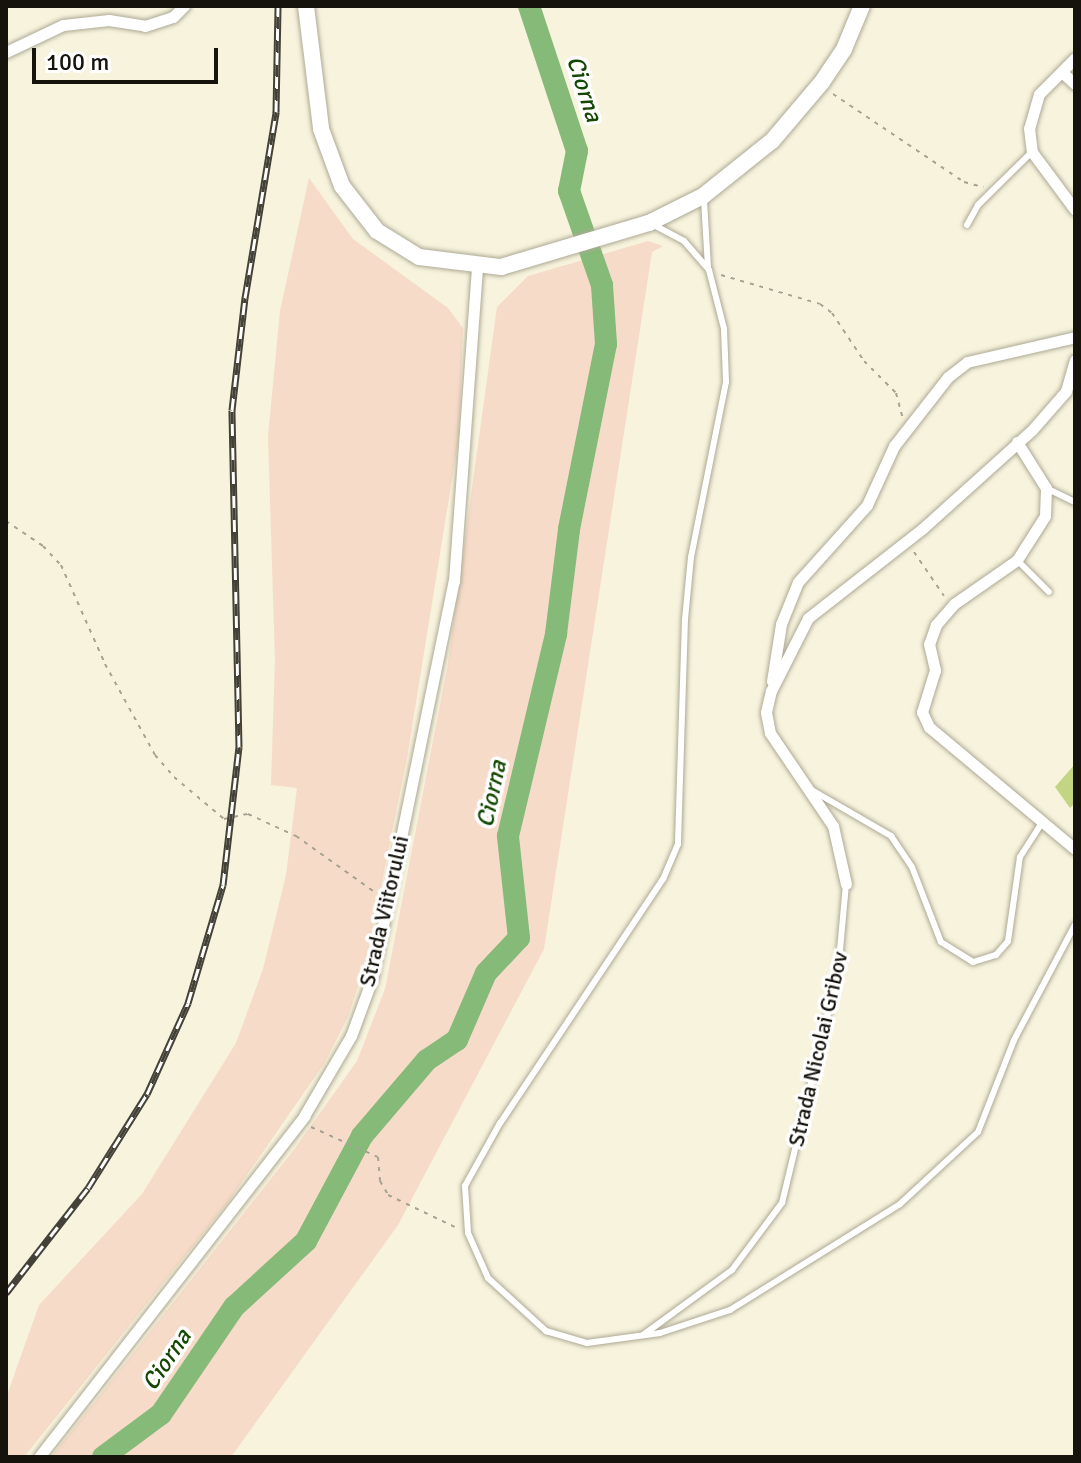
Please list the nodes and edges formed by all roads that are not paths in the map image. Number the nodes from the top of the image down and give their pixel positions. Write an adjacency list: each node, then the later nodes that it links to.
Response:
1 (184, 6): 4 (street)
2 (306, 6): 13 (main road)
3 (862, 6): 9 (main road)
4 (6, 52)
5 (1075, 58): 6 (street)
6 (1063, 73): 7 (street); 8 (street)
7 (1075, 84)
8 (1032, 152): 10 (street); 12 (lane)
9 (703, 196): 11 (main road); 14 (lane)
10 (1075, 210)
11 (649, 223): 13 (main road); 14 (lane)
12 (967, 225)
13 (477, 266): 29 (street, Strada Viitorului)
14 (709, 270): 28 (lane)
15 (1075, 337): 22 (street)
16 (1075, 360): 17 (street, Strada Nicolai Gribov)
17 (1017, 442): 18 (street); 22 (street, Strada Nicolai Gribov)
18 (1046, 488): 19 (lane); 20 (street)
19 (1075, 502)
20 (1017, 560): 21 (lane); 24 (street)
21 (1049, 592)
22 (771, 691): 23 (street, Strada Nicolai Gribov)
23 (810, 789): 24 (lane); 26 (street, Strada Nicolai Gribov)
24 (1044, 820): 25 (street)
25 (1075, 849)
26 (846, 884): 28 (lane, Strada Nicolai Gribov)
27 (1075, 925): 28 (lane)
28 (643, 1335)
29 (39, 1457)

